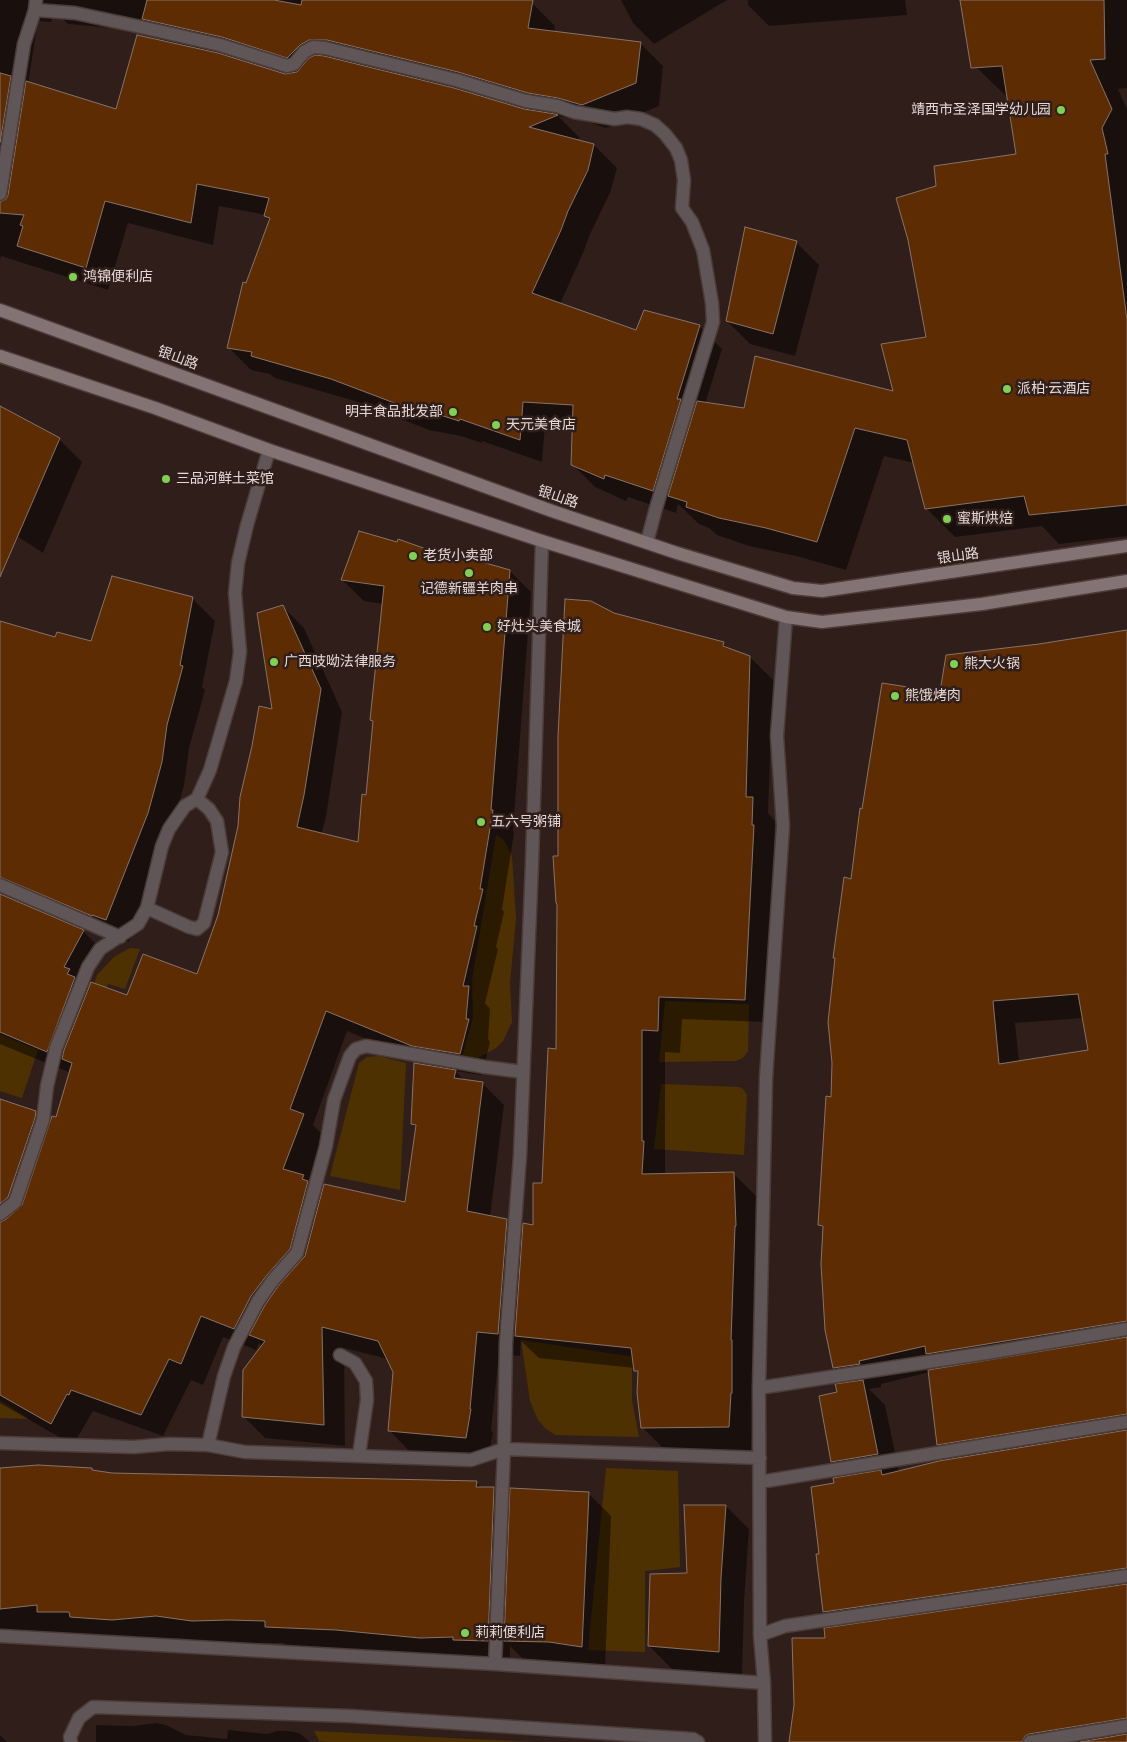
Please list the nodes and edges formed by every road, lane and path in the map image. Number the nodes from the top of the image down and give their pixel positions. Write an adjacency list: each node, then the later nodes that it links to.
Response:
1 (35, 5): 2 (street); 7 (street)
2 (0, 194)
3 (0, 310): 7 (main road, 银山路)
4 (0, 356): 5 (main road)
5 (269, 450): 6 (main road); 11 (street)
6 (542, 541): 10 (main road); 15 (street)
7 (648, 542): 8 (main road, 银山路)
8 (1127, 546)
9 (1127, 581): 10 (main road)
10 (786, 617): 19 (street)
11 (197, 799): 13 (street); 13 (street)
12 (0, 885): 14 (street)
13 (147, 908): 14 (street)
14 (120, 936): 16 (street)
15 (523, 1072): 22 (street); 23 (street)
16 (0, 1214)
17 (1127, 1329): 19 (street)
18 (340, 1355): 24 (street)
19 (759, 1388): 25 (street)
20 (1127, 1422): 26 (street)
21 (0, 1443): 22 (street)
22 (208, 1445): 24 (street)
23 (504, 1449): 24 (street); 25 (street); 30 (street)
24 (359, 1455)
25 (760, 1458): 26 (street)
26 (760, 1482): 28 (street)
27 (1127, 1576): 28 (street)
28 (760, 1635): 31 (street)
29 (0, 1636): 30 (street)
30 (495, 1664): 31 (street)
31 (764, 1683): 35 (street)
32 (1127, 1726): 36 (street)
33 (71, 1742): 34 (street)
34 (698, 1742)
35 (765, 1742)
36 (1030, 1742)

